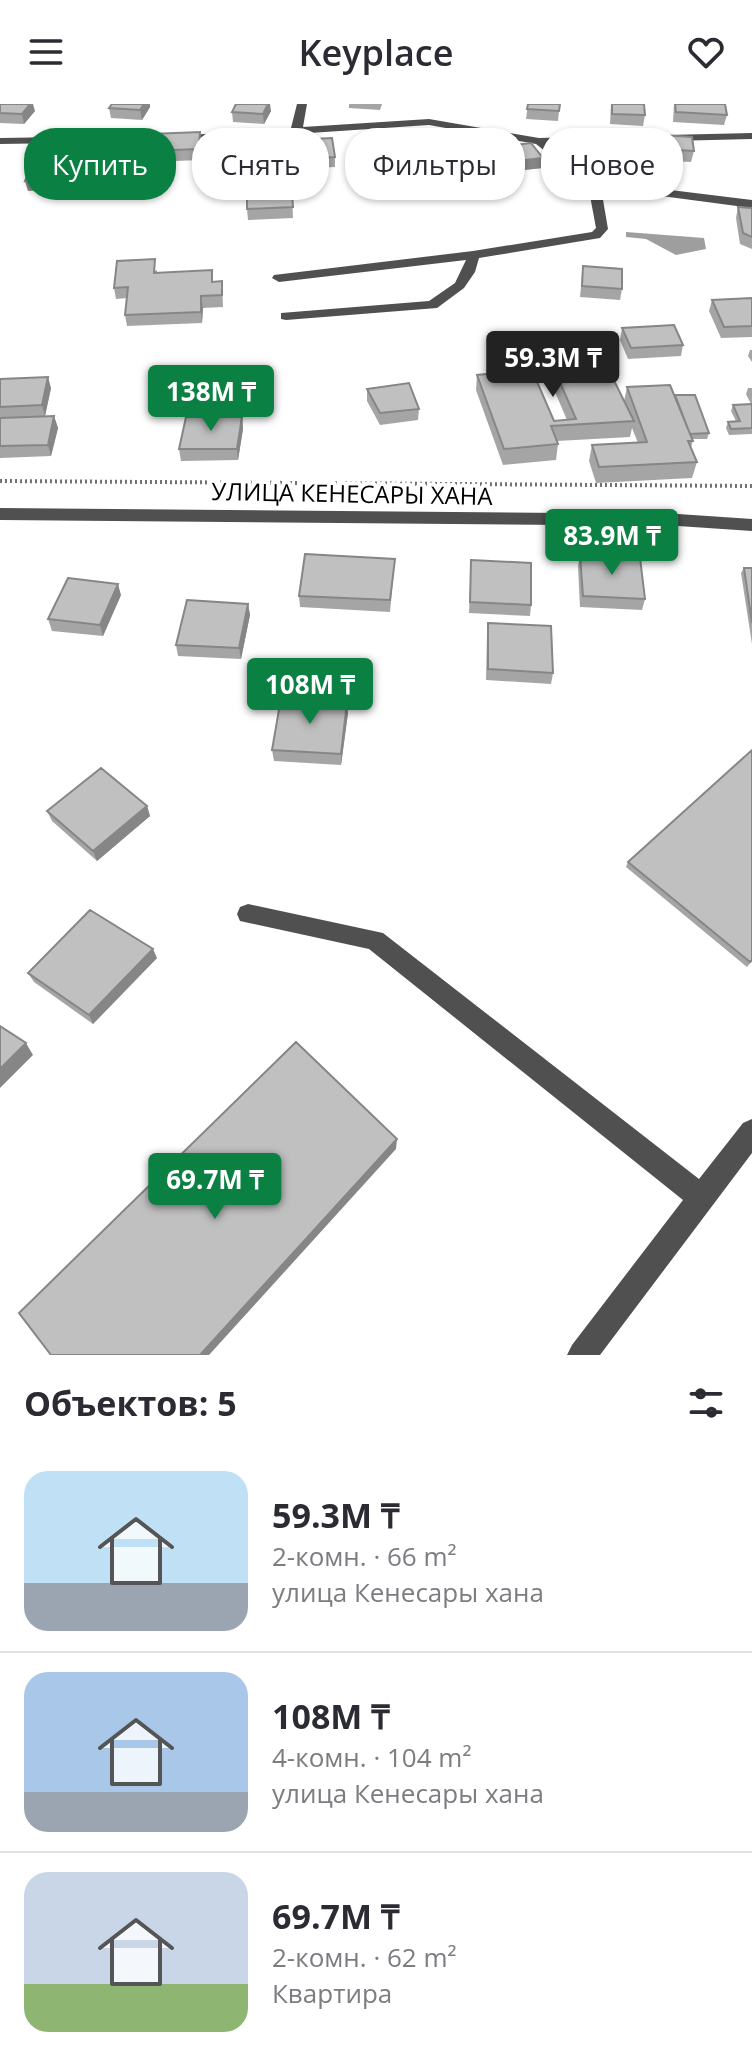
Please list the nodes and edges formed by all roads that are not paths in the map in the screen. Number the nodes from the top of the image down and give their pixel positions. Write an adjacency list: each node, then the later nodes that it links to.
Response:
1 (302, 104): 2 (street)
2 (297, 128)
3 (329, 130): 7 (street)
4 (752, 136): 7 (street)
5 (192, 138): 6 (street)
6 (0, 141)
7 (539, 141)
8 (683, 195): 10 (street)
9 (597, 200): 11 (street)
10 (752, 204)
11 (473, 255): 12 (street); 13 (street)
12 (279, 278)
13 (286, 316)
14 (0, 514): 15 (street, УЛИЦА КЕНЕСАРЫ ХАНА)
15 (752, 525)
16 (248, 914): 18 (street)
17 (752, 1132): 18 (street)
18 (700, 1197): 19 (street)
19 (582, 1355)

